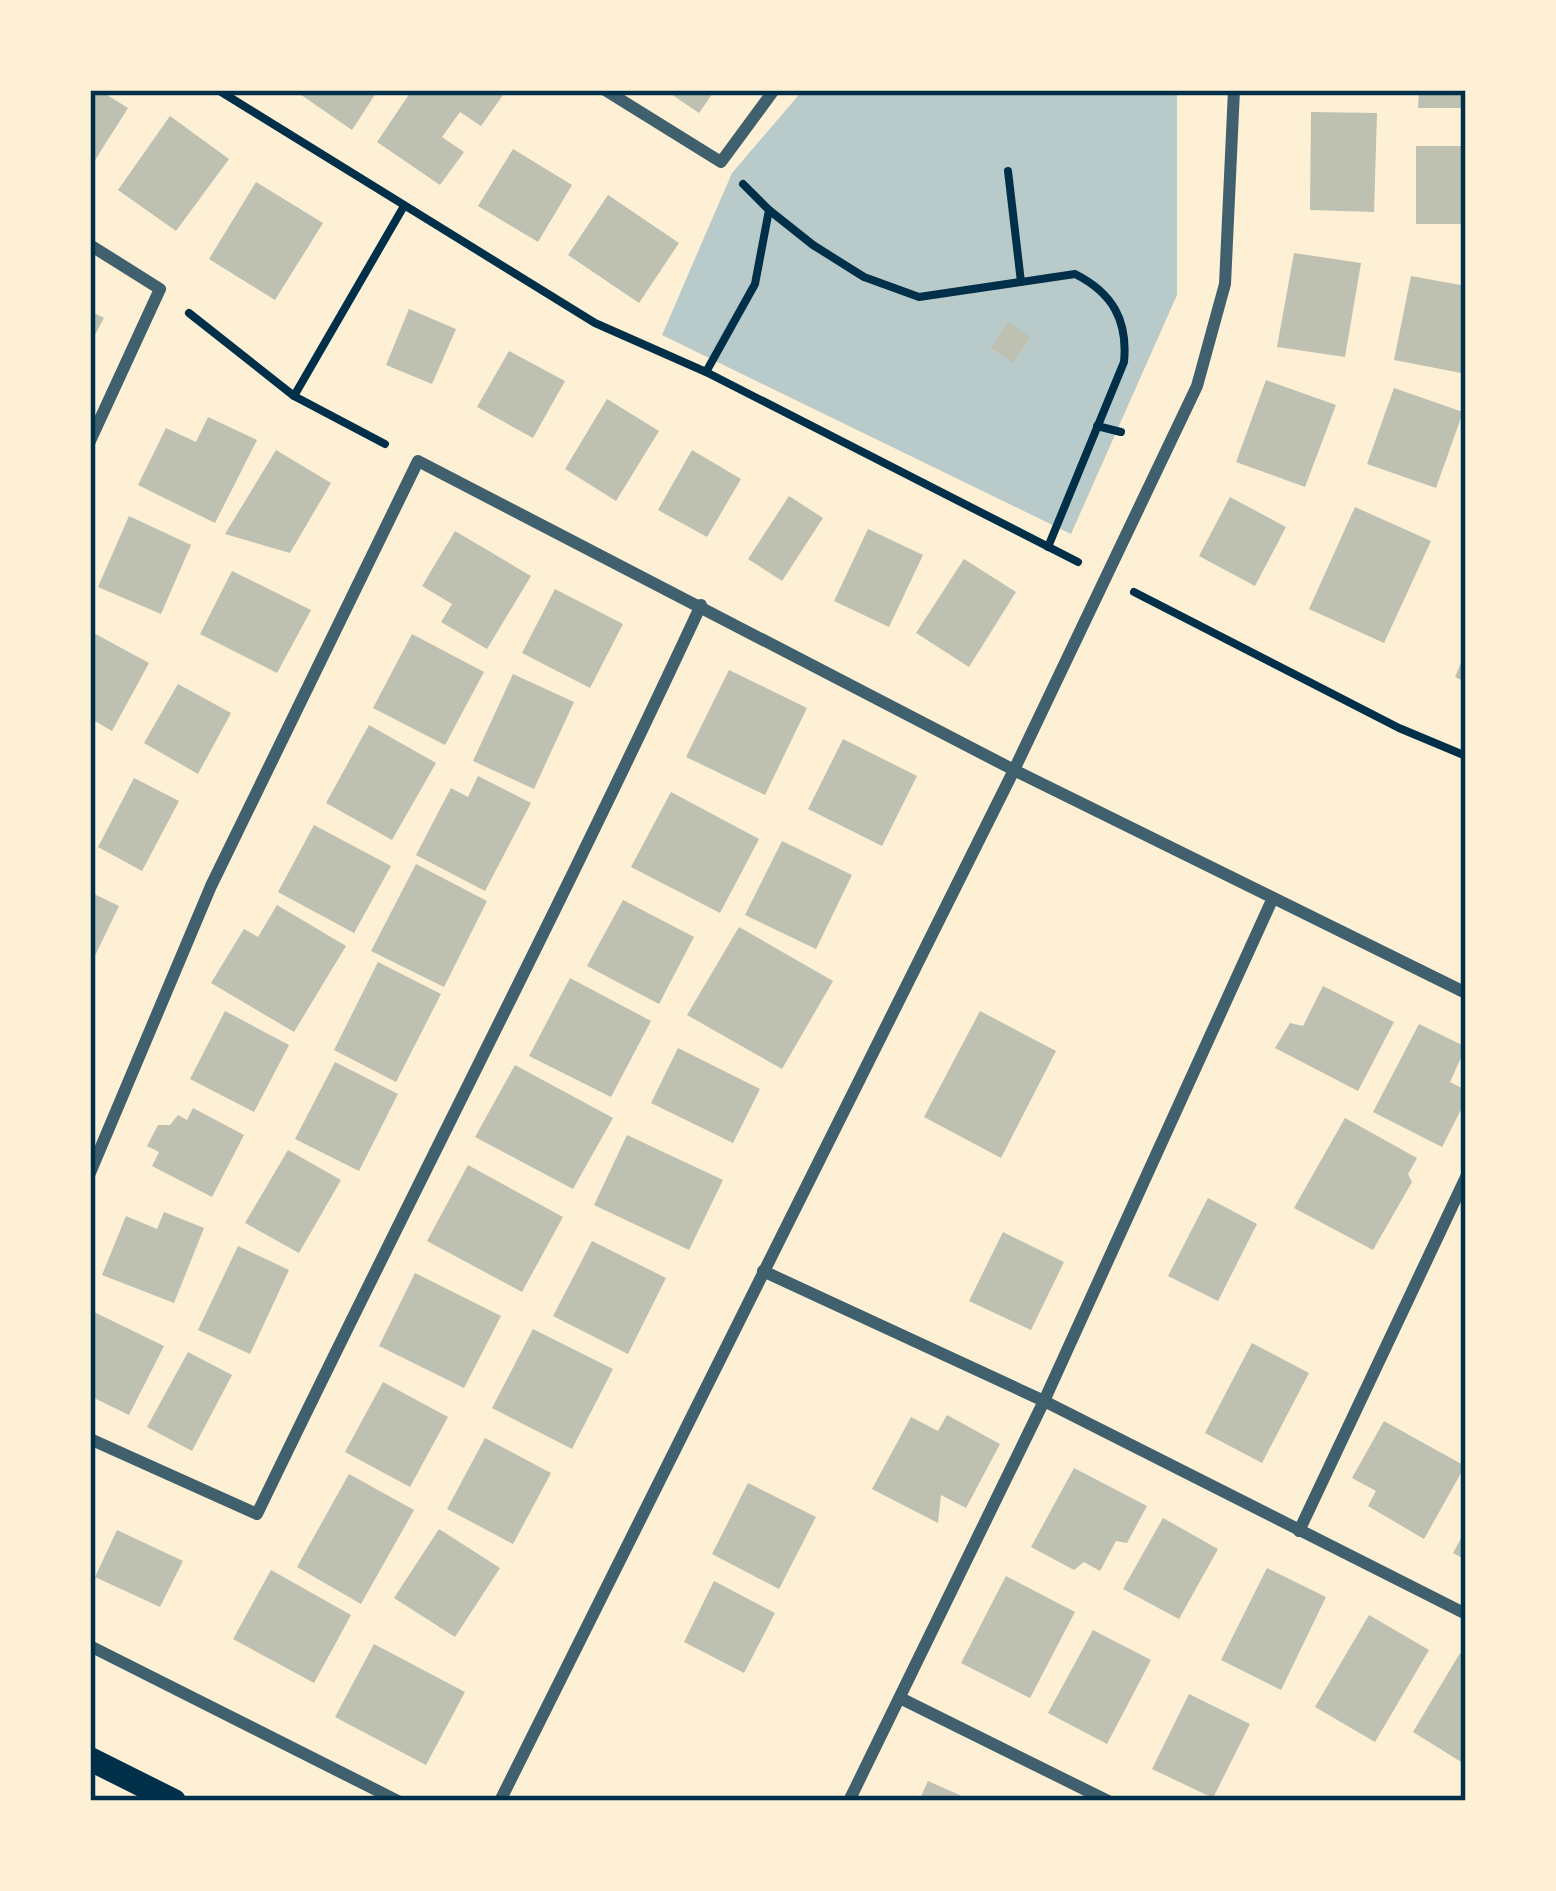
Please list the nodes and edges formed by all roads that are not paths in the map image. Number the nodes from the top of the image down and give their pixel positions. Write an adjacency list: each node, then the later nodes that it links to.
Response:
1 (605, 90): 2 (street)
2 (774, 90)
3 (1234, 90): 7 (street)
4 (90, 244): 5 (street)
5 (90, 441)
6 (700, 604): 7 (street); 10 (street); 14 (street)
7 (1014, 770): 8 (street); 12 (street)
8 (1272, 900): 9 (street); 13 (street)
9 (1466, 993)
10 (90, 1173)
11 (1466, 1177): 15 (street)
12 (764, 1271): 13 (street); 22 (street)
13 (1045, 1401): 15 (street); 18 (street)
14 (90, 1438)
15 (1299, 1532): 16 (street)
16 (1466, 1614)
17 (90, 1646): 21 (street)
18 (899, 1698): 23 (street); 24 (street)
19 (90, 1759): 20 (main road)
20 (174, 1801)
21 (398, 1801)
22 (500, 1801)
23 (849, 1801)
24 (1108, 1801)

